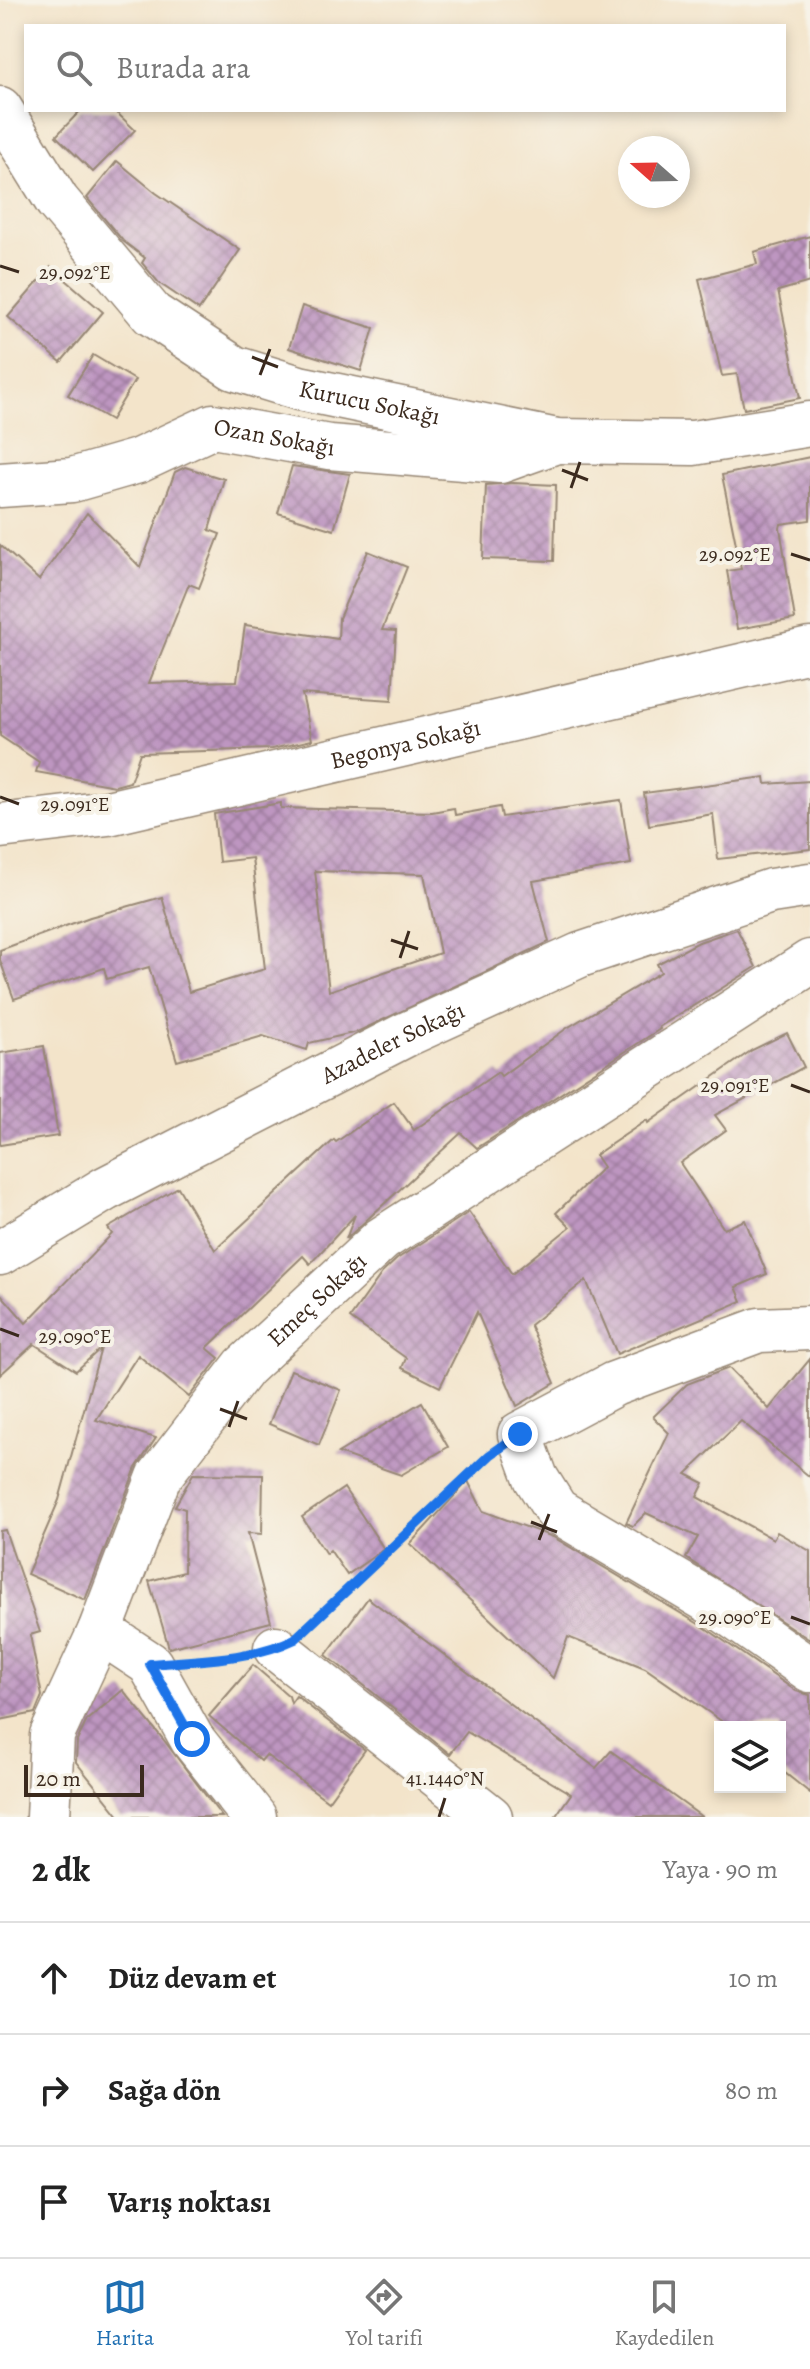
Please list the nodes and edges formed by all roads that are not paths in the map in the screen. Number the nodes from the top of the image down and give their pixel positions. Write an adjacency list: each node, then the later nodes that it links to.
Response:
1 (0, 109): 3 (street, Kurucu Sokağı)
2 (810, 424): 3 (street, Kurucu Sokağı)
3 (557, 441): 4 (street, Ozan Sokağı)
4 (0, 485)
5 (810, 650): 6 (street, Begonya Sokağı)
6 (0, 826)
7 (810, 885): 9 (street, Azadeler Sokağı)
8 (810, 962): 11 (street, Emeç Sokağı)
9 (0, 1253)
10 (810, 1328): 13 (street)
11 (100, 1631): 14 (street, Emeç Sokağı); 15 (street)
12 (276, 1648): 16 (street)
13 (810, 1670)
14 (48, 1817)
15 (254, 1817)
16 (490, 1817)

